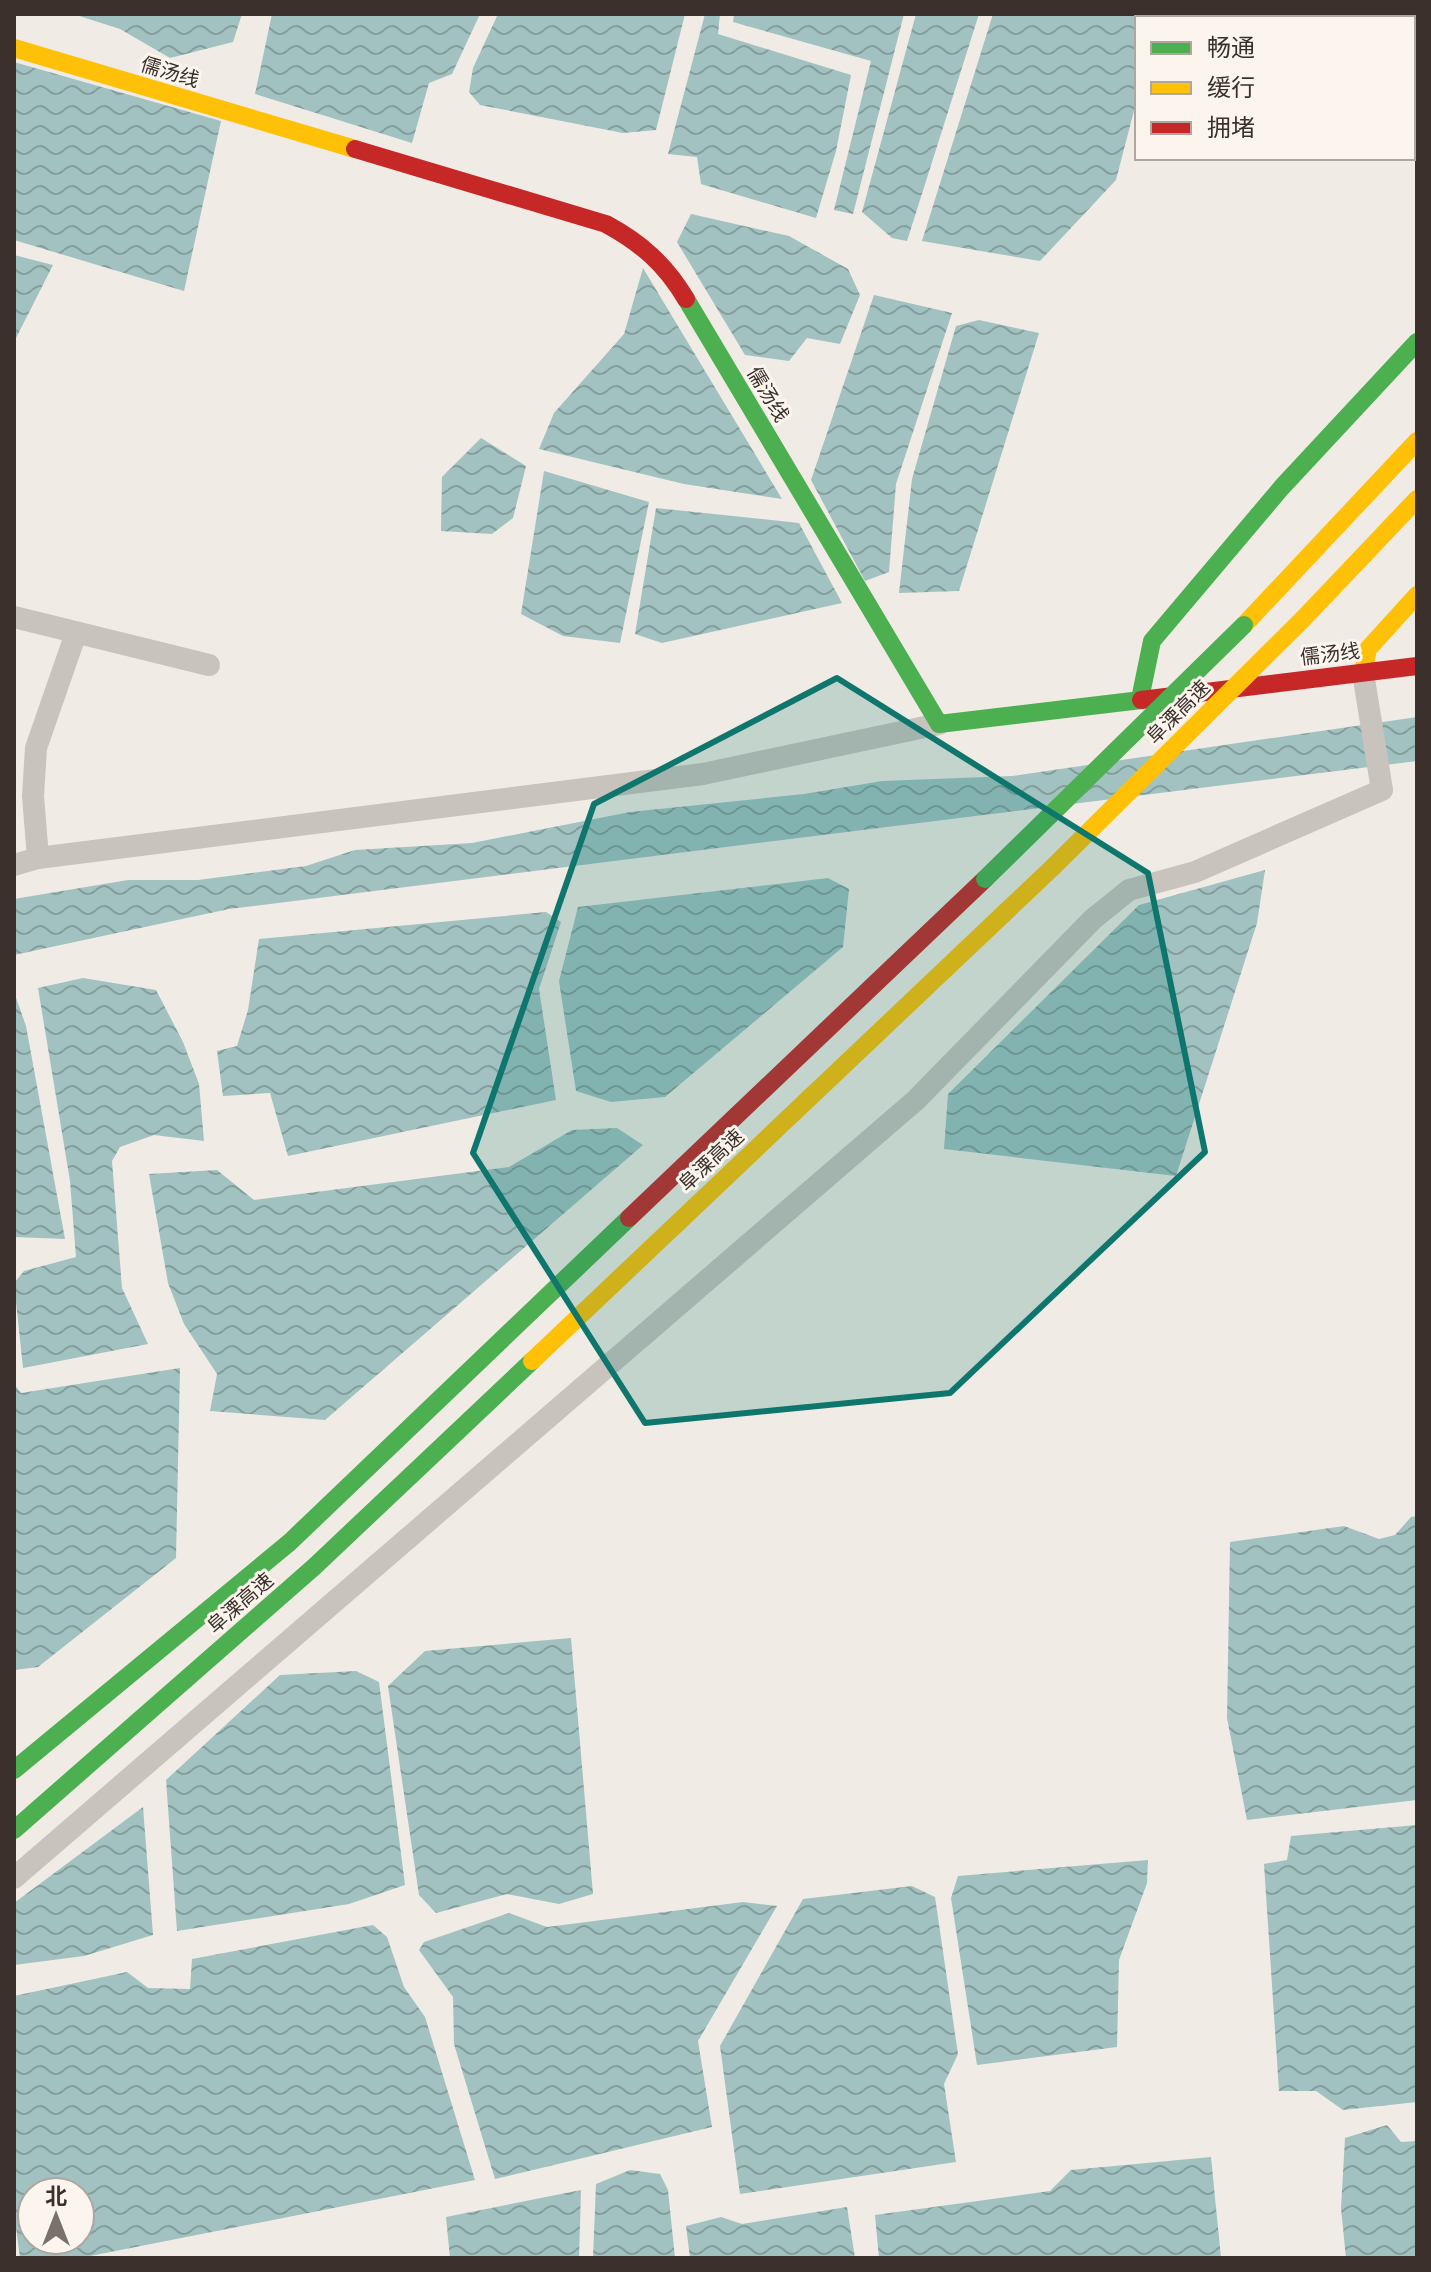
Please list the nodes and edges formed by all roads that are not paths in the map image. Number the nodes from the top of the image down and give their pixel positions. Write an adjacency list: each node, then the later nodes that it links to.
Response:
1 (14, 48): 12 (main road, 儒汤线)
2 (1417, 342): 11 (main road)
3 (1417, 441): 15 (main road, 阜溧高速, bridge)
4 (1417, 499): 16 (main road, 阜溧高速, bridge)
5 (1417, 595): 10 (main road)
6 (14, 617): 7 (street)
7 (76, 633): 8 (street); 13 (street)
8 (209, 665)
9 (1417, 666): 10 (main road, 儒汤线)
10 (1363, 673): 11 (main road, 儒汤线); 17 (street)
11 (1140, 699): 12 (main road, 儒汤线)
12 (939, 724): 13 (street)
13 (38, 858): 14 (street)
14 (14, 865)
15 (14, 1770)
16 (14, 1830)
17 (14, 1878)

